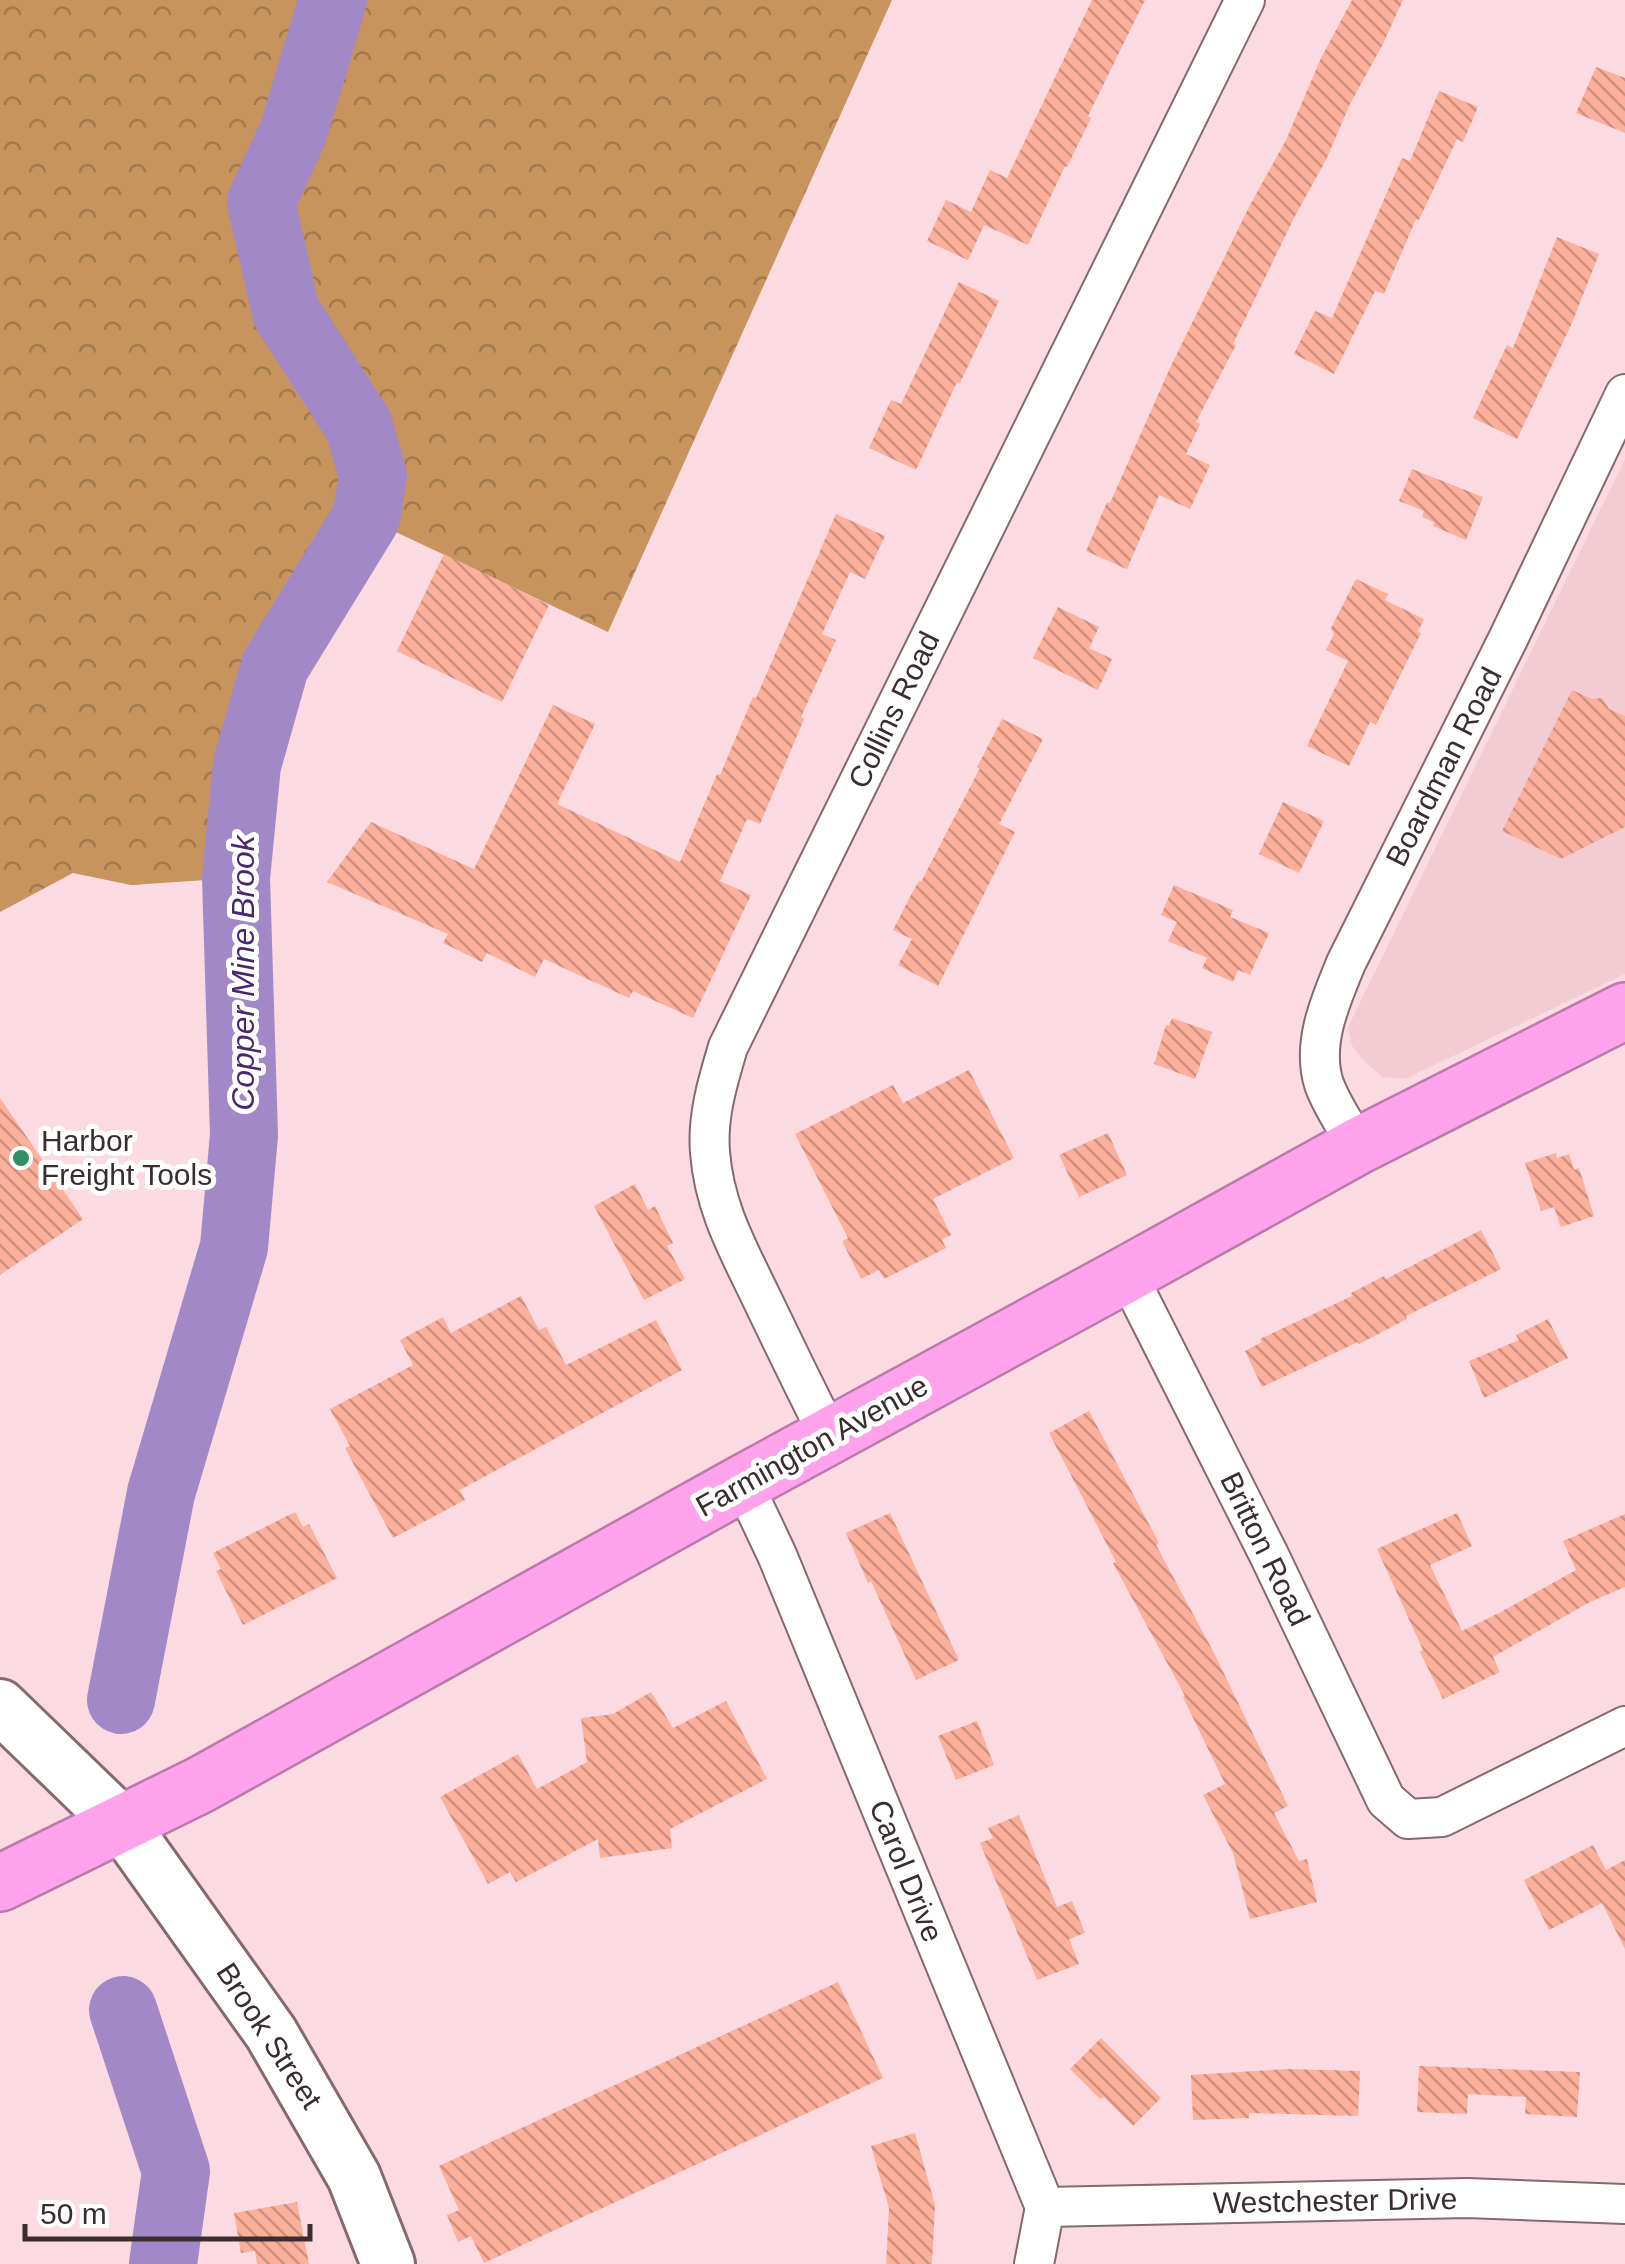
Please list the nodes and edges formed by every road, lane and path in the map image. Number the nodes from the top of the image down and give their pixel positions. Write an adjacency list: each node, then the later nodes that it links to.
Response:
1 (1245, 0): 6 (street, Collins Road)
2 (1625, 394): 4 (street, Boardman Road)
3 (1625, 1010): 4 (highway, Farmington Avenue)
4 (1358, 1146): 5 (highway, Farmington Avenue)
5 (1127, 1274): 6 (highway, Farmington Avenue); 9 (street, Britton Road)
6 (828, 1436): 7 (highway, Farmington Avenue)
7 (743, 1482): 10 (highway, Farmington Avenue); 13 (street, Carol Drive)
8 (0, 1706): 10 (street, Brook Street)
9 (1625, 1726)
10 (122, 1824): 11 (highway, Farmington Avenue); 14 (street, Brook Street)
11 (0, 1884)
12 (1625, 2204): 13 (street, Westchester Drive)
13 (1044, 2207): 15 (street)
14 (388, 2264)
15 (1034, 2264)

